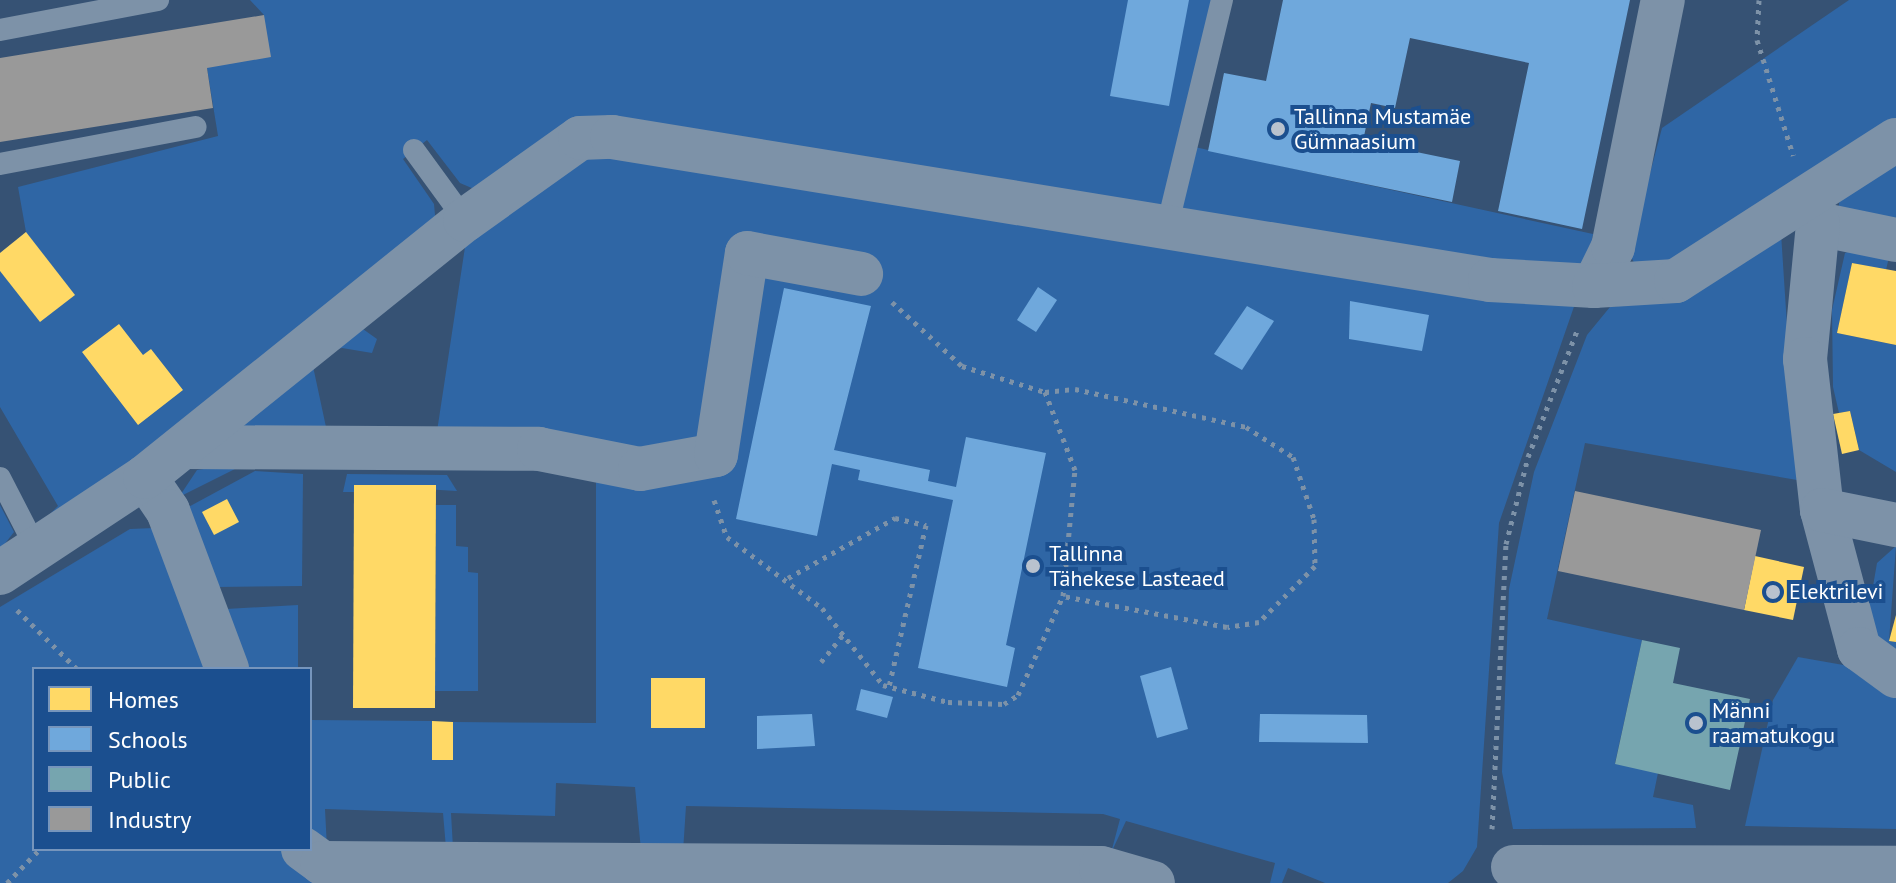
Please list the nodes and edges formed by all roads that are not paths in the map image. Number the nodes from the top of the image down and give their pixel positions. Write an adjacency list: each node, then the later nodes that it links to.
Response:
1 (158, 0): 4 (lane)
2 (1222, 0): 11 (lane)
3 (1663, 0): 14 (street)
4 (0, 30)
5 (196, 127): 8 (lane)
6 (1896, 140): 9 (street)
7 (414, 150): 10 (lane)
8 (0, 164)
9 (1813, 213): 12 (street); 14 (street); 18 (street)
10 (465, 220): 11 (street); 15 (street)
11 (1167, 227): 14 (street)
12 (1896, 240)
13 (861, 274): 15 (street)
14 (1594, 286)
15 (184, 447): 16 (street)
16 (145, 477): 20 (street); 22 (street)
17 (0, 478): 20 (lane)
18 (1822, 510): 19 (street); 23 (street)
19 (1896, 525)
20 (37, 550): 21 (street)
21 (5, 589)
22 (226, 667)
23 (1896, 676)
24 (306, 851): 27 (street)
25 (1503, 852): 26 (street)
26 (1896, 868)
27 (1153, 883)

